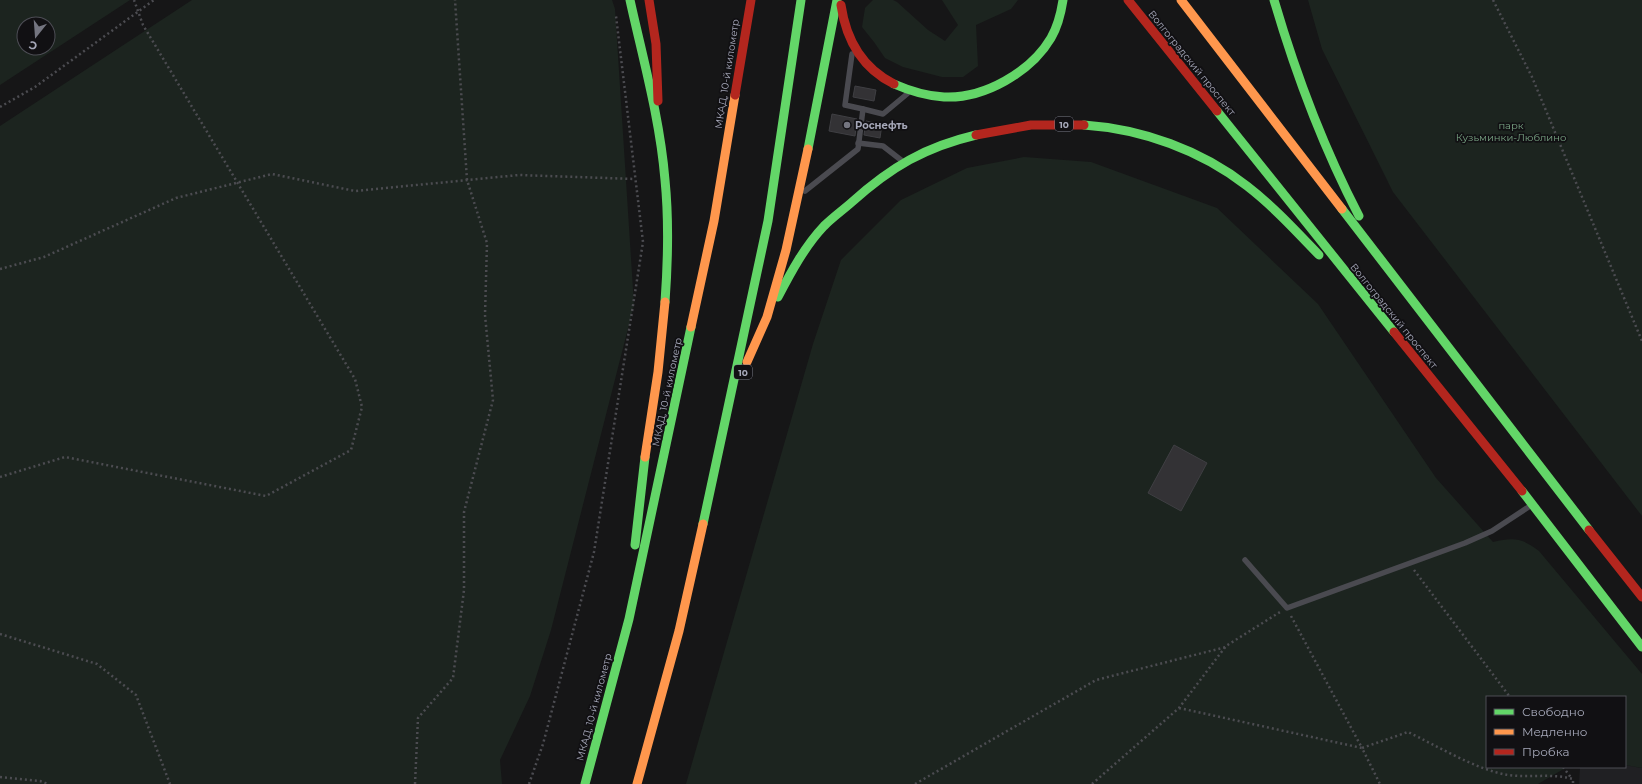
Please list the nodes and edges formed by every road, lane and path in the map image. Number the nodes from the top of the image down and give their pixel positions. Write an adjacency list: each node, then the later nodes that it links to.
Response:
1 (134, 0): 16 (path)
2 (154, 0): 16 (path)
3 (455, 0): 27 (path)
4 (630, 0): 23 (main road)
5 (649, 0): 23 (main road)
6 (751, 0): 42 (main road, МКАД, 10-й километр)
7 (801, 0): 35 (main road)
8 (837, 0): 29 (main road)
9 (840, 0): 19 (main road)
10 (1064, 0): 20 (main road)
11 (1128, 0): 32 (main road, Волгоградский проспект)
12 (1181, 0): 18 (main road)
13 (1193, 0): 18 (main road)
14 (1274, 0): 30 (main road)
15 (1493, 0): 34 (path)
16 (138, 12): 21 (path); 28 (path)
17 (616, 16): 26 (path)
18 (1205, 30): 30 (main road)
19 (854, 47): 20 (main road); 22 (lane)
20 (911, 90): 22 (lane)
21 (0, 107)
22 (863, 109): 24 (lane)
23 (660, 141): 42 (main road)
24 (858, 143): 25 (lane); 29 (lane)
25 (904, 162): 32 (main road, 10); 33 (main road, 10)
26 (635, 179): 27 (path); 57 (path)
27 (467, 180): 28 (path); 56 (path)
28 (238, 183): 31 (path); 36 (path)
29 (799, 196): 33 (main road)
30 (1385, 264): 40 (main road)
31 (0, 269)
32 (1376, 311): 37 (main road, Волгоградский проспект)
33 (767, 316): 35 (main road, 10)
34 (1642, 341)
35 (724, 428): 59 (main road)
36 (0, 477)
37 (1532, 504): 39 (lane); 45 (main road, Волгоградский проспект)
38 (1245, 560): 41 (lane)
39 (1409, 564): 41 (lane); 46 (path)
40 (1642, 597)
41 (1286, 608): 44 (path); 48 (path)
42 (630, 619): 58 (main road, МКАД, 10-й километр)
43 (0, 634): 55 (path)
44 (1226, 646): 47 (path); 60 (path)
45 (1642, 647)
46 (1509, 696)
47 (1179, 708): 48 (path); 61 (path)
48 (1362, 748): 49 (path); 62 (path)
49 (1486, 767)
50 (1488, 768): 53 (path)
51 (1564, 768): 53 (path)
52 (0, 777): 54 (path)
53 (1572, 779): 63 (path)
54 (48, 784)
55 (170, 784)
56 (415, 784)
57 (529, 784)
58 (585, 784)
59 (638, 784)
60 (915, 784)
61 (1092, 784)
62 (1380, 784)
63 (1573, 784)

